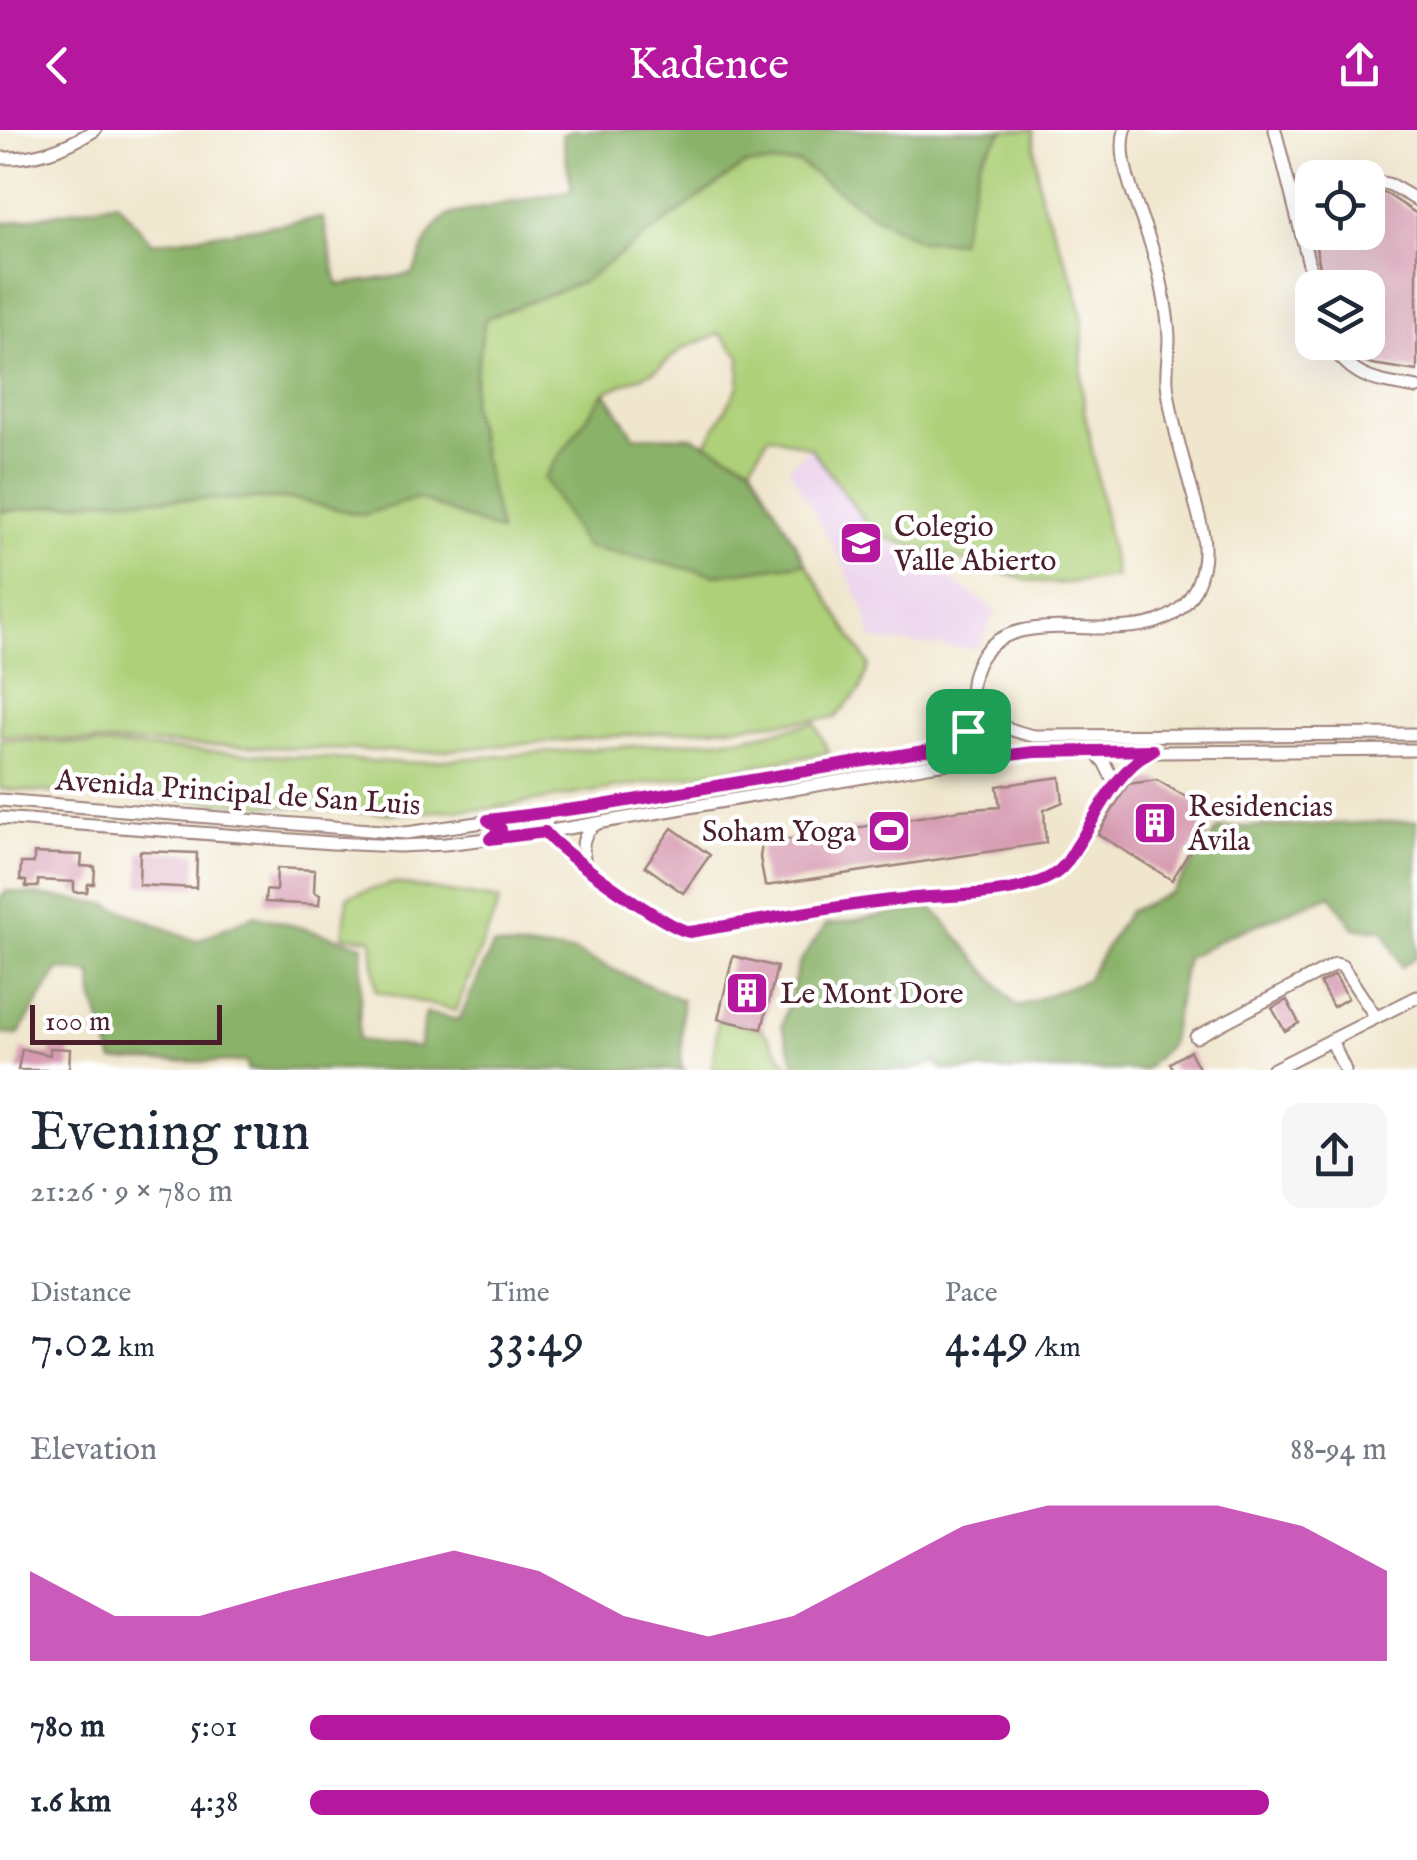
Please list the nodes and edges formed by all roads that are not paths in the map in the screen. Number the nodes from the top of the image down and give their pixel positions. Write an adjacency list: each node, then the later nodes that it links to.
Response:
1 (95, 130): 4 (street)
2 (1125, 130): 12 (street)
3 (1276, 130): 7 (street)
4 (0, 158)
5 (1385, 183): 8 (street)
6 (1295, 194): 7 (street)
7 (1292, 195): 9 (street)
8 (1417, 200)
9 (1311, 270)
10 (1341, 360): 11 (street)
11 (1417, 388)
12 (972, 728): 13 (street); 17 (street); 20 (street, Avenida Principal de San Luis)
13 (1417, 734)
14 (1153, 750): 15 (street, Avenida Principal de San Luis); 16 (street, Avenida Principal de San Luis); 18 (street)
15 (1417, 750)
16 (1093, 752): 17 (street, Avenida Principal de San Luis); 18 (street)
17 (978, 759): 23 (street, Avenida Principal de San Luis)
18 (1115, 784): 26 (street)
19 (0, 800): 22 (street, Avenida Principal de San Luis)
20 (562, 810): 22 (street, Avenida Principal de San Luis); 24 (street)
21 (0, 818): 25 (street, Avenida Principal de San Luis)
22 (488, 820): 25 (street)
23 (600, 822): 24 (street, Avenida Principal de San Luis); 26 (street)
24 (545, 832): 25 (street, Avenida Principal de San Luis); 26 (street)
25 (490, 839)
26 (586, 867)
27 (1417, 997): 28 (street)
28 (1375, 1016): 29 (street); 30 (street)
29 (1196, 1036)
30 (1331, 1040): 31 (street); 32 (street)
31 (1272, 1070)
32 (1346, 1070)

